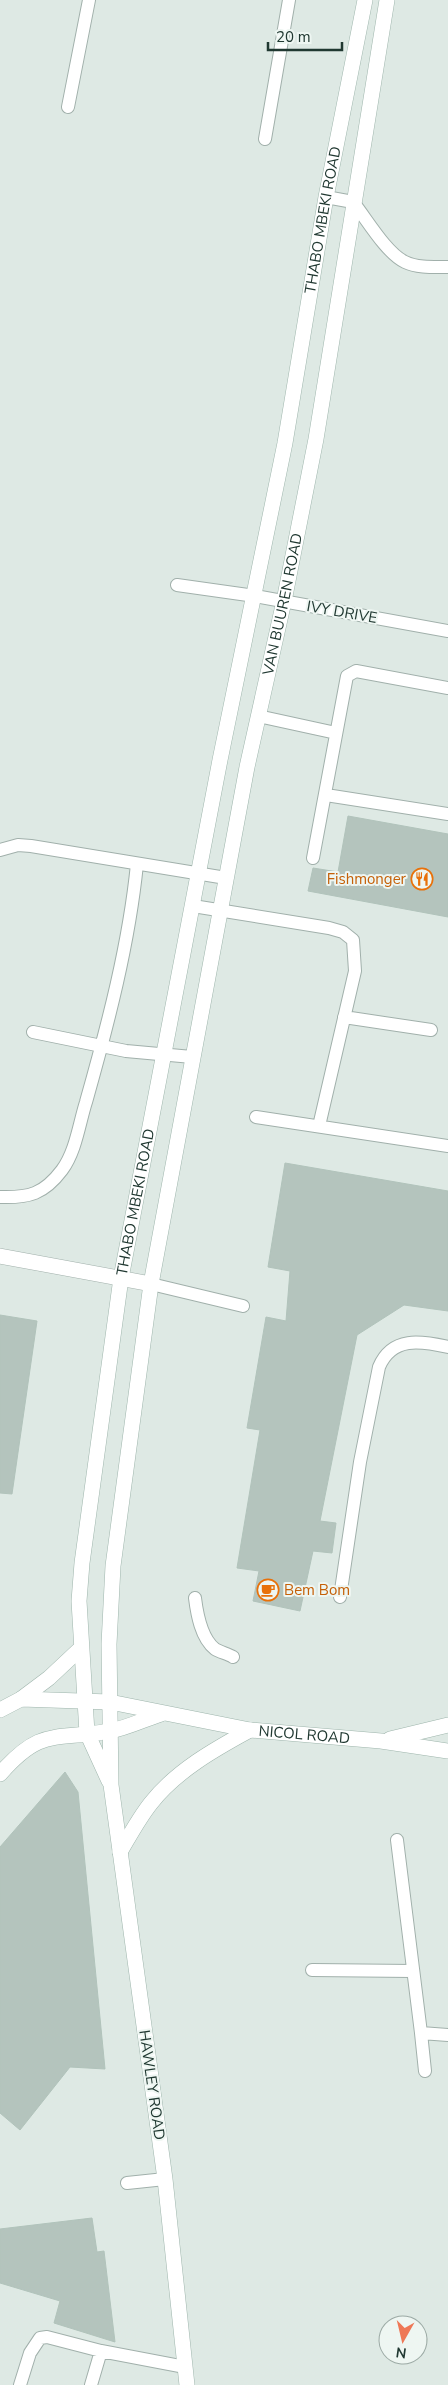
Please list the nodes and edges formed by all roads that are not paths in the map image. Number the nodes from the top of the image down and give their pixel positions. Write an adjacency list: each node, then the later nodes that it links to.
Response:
1 (89, 0): 5 (lane)
2 (289, 0): 6 (lane)
3 (364, 0): 7 (main road, THABO MBEKI ROAD)
4 (387, 0): 8 (main road, THABO MBEKI ROAD)
5 (68, 107)
6 (266, 138)
7 (326, 197): 8 (lane); 11 (main road, THABO MBEKI ROAD)
8 (354, 202): 9 (lane); 10 (main road, THABO MBEKI ROAD)
9 (448, 267)
10 (316, 439): 14 (main road, VAN BUUREN ROAD)
11 (285, 443): 13 (main road, VAN BUUREN ROAD)
12 (177, 585): 13 (lane, IVY DRIVE)
13 (255, 596): 14 (lane, IVY DRIVE); 19 (main road, VAN BUUREN ROAD)
14 (284, 602): 15 (lane, IVY DRIVE); 17 (main road, VAN BUUREN ROAD)
15 (448, 631)
16 (448, 688): 18 (lane)
17 (258, 716): 18 (lane); 26 (main road, VAN BUUREN ROAD)
18 (336, 733): 20 (lane)
19 (220, 760): 25 (main road, THABO MBEKI ROAD)
20 (326, 795): 21 (lane); 23 (lane)
21 (448, 814)
22 (0, 850): 24 (lane)
23 (313, 858)
24 (137, 864): 25 (lane); 32 (lane)
25 (199, 874): 26 (lane); 27 (main road, THABO MBEKI ROAD)
26 (226, 878): 28 (main road)
27 (193, 906): 28 (lane); 33 (main road, THABO MBEKI ROAD)
28 (220, 910): 29 (lane); 34 (main road)
29 (344, 1017): 30 (lane); 36 (lane)
30 (431, 1030)
31 (33, 1032): 32 (lane)
32 (102, 1046): 33 (lane); 38 (lane)
33 (165, 1055): 34 (lane); 40 (main road, THABO MBEKI ROAD)
34 (192, 1057): 41 (main road, THABO MBEKI ROAD)
35 (256, 1117): 36 (lane)
36 (319, 1126): 37 (lane)
37 (448, 1146)
38 (0, 1197)
39 (0, 1256): 40 (main road)
40 (121, 1278): 41 (main road); 46 (main road, THABO MBEKI ROAD)
41 (151, 1284): 42 (lane); 50 (main road, THABO MBEKI ROAD)
42 (243, 1306)
43 (448, 1347): 44 (lane)
44 (340, 1597)
45 (195, 1598): 47 (lane)
46 (81, 1648): 48 (main road); 49 (main road)
47 (233, 1657)
48 (21, 1699): 49 (main road); 51 (main road)
49 (84, 1702): 50 (main road, NICOL ROAD); 56 (main road, HAWLEY ROAD)
50 (110, 1702): 52 (main road, NICOL ROAD); 55 (main road, HAWLEY ROAD)
51 (0, 1710)
52 (161, 1714): 54 (main road, NICOL ROAD); 55 (main road, NICOL ROAD)
53 (448, 1725): 57 (main road)
54 (250, 1730): 57 (main road, NICOL ROAD); 62 (main road)
55 (111, 1731): 56 (main road, NICOL ROAD); 60 (main road, HAWLEY ROAD)
56 (87, 1733): 59 (main road); 60 (main road, HAWLEY ROAD)
57 (381, 1741): 58 (main road, NICOL ROAD)
58 (448, 1751)
59 (0, 1774)
60 (111, 1785): 62 (main road, HAWLEY ROAD)
61 (397, 1840): 64 (lane)
62 (120, 1852): 68 (main road, HAWLEY ROAD)
63 (312, 1970): 64 (lane)
64 (413, 1971): 65 (lane)
65 (421, 2033): 66 (lane); 67 (lane)
66 (448, 2035)
67 (426, 2072)
68 (165, 2179): 69 (lane); 71 (main road, HAWLEY ROAD)
69 (127, 2183)
70 (101, 2351): 71 (lane); 72 (lane); 73 (lane)
71 (185, 2367): 74 (main road, HAWLEY ROAD)
72 (20, 2385)
73 (91, 2385)
74 (187, 2385)

